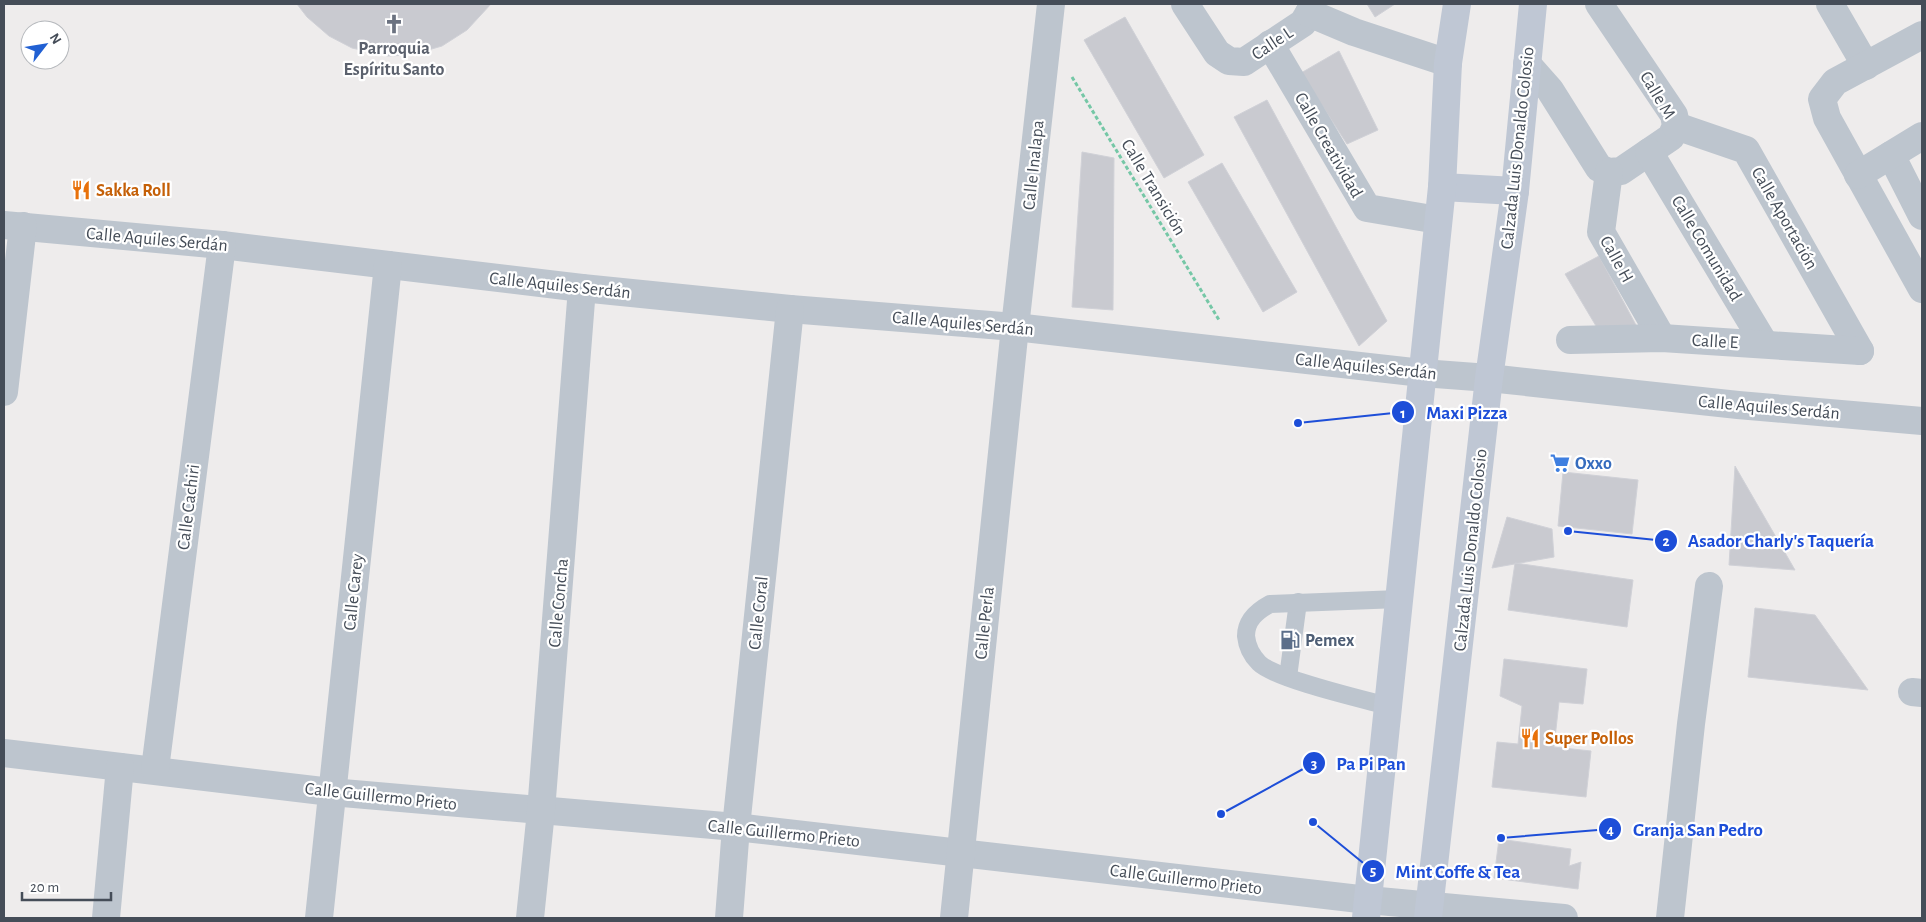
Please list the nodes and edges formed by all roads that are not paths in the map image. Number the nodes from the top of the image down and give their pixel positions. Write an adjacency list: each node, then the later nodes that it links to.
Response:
1 (1051, 4): 29 (street, Calle Inalapa)
2 (1185, 4): 9 (street, Calle L)
3 (1457, 4): 10 (main road)
4 (1533, 4): 11 (main road, Calzada Luis Donaldo Colosio)
5 (1599, 4): 13 (street, Calle M)
6 (1830, 4): 12 (street)
7 (1309, 8): 9 (street, Calle L); 10 (street)
8 (1922, 35): 12 (street)
9 (1270, 44): 22 (street, Calle Creatividad)
10 (1448, 63): 19 (main road)
11 (1527, 64): 17 (street); 20 (main road, Calzada Luis Donaldo Colosio)
12 (1866, 66): 18 (street)
13 (1676, 126): 15 (street, Calle M); 33 (street, Calle Aportación)
14 (1922, 136): 16 (street)
15 (1649, 152): 17 (street, Calle M); 32 (street, Calle Comunidad)
16 (1891, 155): 18 (street); 21 (street)
17 (1609, 172): 30 (street, Calle H)
18 (1858, 175): 27 (street)
19 (1442, 187): 20 (main road); 22 (main road)
20 (1515, 191): 35 (main road, Calzada Luis Donaldo Colosio)
21 (1922, 216)
22 (1438, 220): 34 (main road)
23 (13, 225): 24 (street, Calle Aquiles Serdán); 36 (street)
24 (222, 245): 25 (street, Calle Aquiles Serdán); 45 (street, Calle Cachiri)
25 (388, 265): 26 (street, Calle Aquiles Serdán); 46 (street, Calle Carey)
26 (582, 288): 28 (street, Calle Aquiles Serdán); 47 (street, Calle Concha)
27 (1922, 289)
28 (790, 308): 29 (street, Calle Aquiles Serdán); 48 (street, Calle Coral)
29 (1015, 327): 34 (street, Calle Aquiles Serdán); 49 (street, Calle Perla)
30 (1662, 338): 31 (street, Calle E); 32 (street, Calle E)
31 (1570, 340)
32 (1764, 343): 33 (street, Calle E)
33 (1860, 351)
34 (1422, 373): 35 (street, Calle Aquiles Serdán); 39 (main road)
35 (1489, 378): 37 (street, Calle Aquiles Serdán); 51 (main road, Calzada Luis Donaldo Colosio)
36 (4, 392)
37 (1922, 420)
38 (1708, 586): 58 (street)
39 (1399, 599): 40 (lane); 42 (main road)
40 (1298, 602): 41 (lane); 41 (lane)
41 (1288, 677): 42 (lane)
42 (1388, 706): 50 (main road)
43 (4, 753): 44 (street, Calle Guillermo Prieto)
44 (120, 767): 45 (street, Calle Guillermo Prieto); 52 (street)
45 (155, 770): 46 (street, Calle Guillermo Prieto)
46 (331, 792): 47 (street, Calle Guillermo Prieto); 53 (street, Calle Carey)
47 (541, 811): 48 (street, Calle Guillermo Prieto); 54 (street, Calle Concha)
48 (736, 828): 49 (street, Calle Guillermo Prieto); 55 (street, Calle Coral)
49 (960, 853): 50 (street, Calle Guillermo Prieto); 56 (street, Calle Perla)
50 (1367, 909): 51 (street, Calle Guillermo Prieto)
51 (1429, 912): 57 (street, Calle Guillermo Prieto)
52 (106, 918)
53 (319, 918)
54 (530, 918)
55 (729, 918)
56 (954, 918)
57 (1564, 918)
58 (1670, 918)

